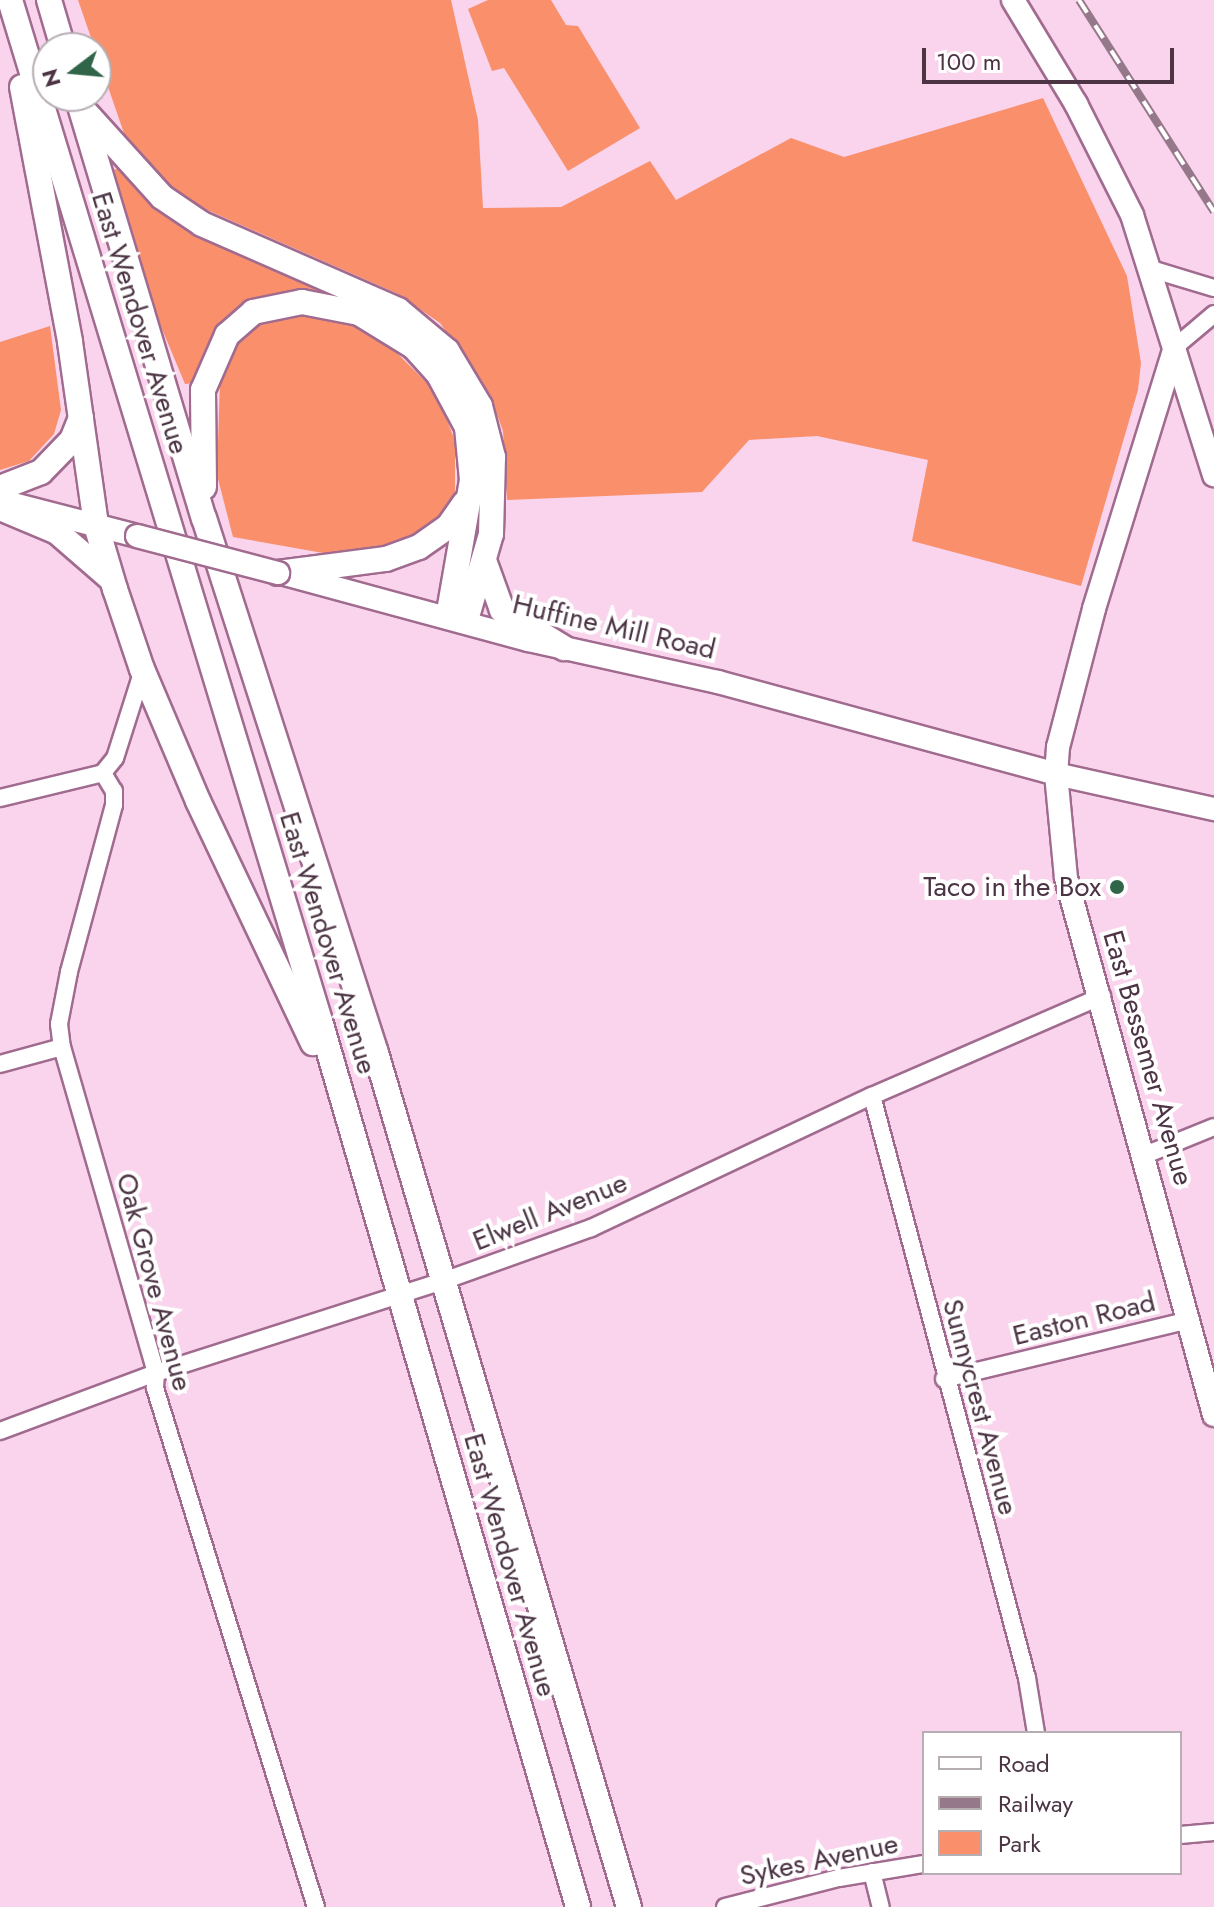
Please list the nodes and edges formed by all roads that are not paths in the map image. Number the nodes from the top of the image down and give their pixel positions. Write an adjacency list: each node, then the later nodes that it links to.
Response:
1 (8, 0): 11 (highway); 34 (highway, East Wendover Avenue)
2 (49, 0): 4 (highway)
3 (1013, 0): 7 (main road)
4 (58, 32)
5 (82, 112): 17 (highway, East Wendover Avenue)
6 (88, 112): 19 (highway)
7 (1151, 269): 8 (street); 10 (main road)
8 (1214, 288)
9 (1214, 314): 10 (street)
10 (1175, 347): 12 (main road); 26 (main road, East Bessemer Avenue)
11 (81, 418): 13 (highway); 18 (highway)
12 (1214, 475)
13 (0, 488)
14 (468, 498): 17 (highway); 20 (highway); 22 (highway)
15 (0, 500): 18 (main road, Huffine Mill Road)
16 (0, 508): 21 (highway)
17 (204, 518): 36 (highway, East Wendover Avenue)
18 (96, 525): 20 (main road, Huffine Mill Road, bridge); 21 (highway)
19 (484, 560): 22 (highway); 23 (highway)
20 (278, 573): 22 (main road, Huffine Mill Road)
21 (113, 582): 24 (highway)
22 (457, 619): 23 (main road, Huffine Mill Road)
23 (564, 648): 26 (main road, Huffine Mill Road)
24 (142, 669): 25 (street); 34 (highway)
25 (103, 773): 27 (street); 30 (street, Oak Grove Avenue)
26 (1056, 774): 28 (main road, Huffine Mill Road); 29 (main road, East Bessemer Avenue)
27 (0, 798)
28 (1214, 809)
29 (1102, 996): 32 (street, Elwell Avenue); 35 (main road, East Bessemer Avenue)
30 (62, 1047): 31 (street); 39 (street, Oak Grove Avenue)
31 (0, 1064)
32 (872, 1096): 36 (street, Elwell Avenue); 40 (street, Sunnycrest Avenue)
33 (1214, 1127): 35 (street)
34 (355, 1136): 37 (highway, East Wendover Avenue)
35 (1145, 1155): 38 (main road, East Bessemer Avenue)
36 (443, 1281): 37 (street, Elwell Avenue); 50 (highway, East Wendover Avenue)
37 (400, 1294): 39 (street, Elwell Avenue); 49 (highway, East Wendover Avenue)
38 (1189, 1320): 40 (street, Easton Road); 41 (main road, East Bessemer Avenue)
39 (156, 1373): 42 (street, Elwell Avenue); 48 (street, Oak Grove Avenue)
40 (944, 1379): 43 (street, Sunnycrest Avenue)
41 (1214, 1415)
42 (0, 1431)
43 (1036, 1731)
44 (1214, 1832): 45 (street)
45 (1182, 1835)
46 (922, 1864): 47 (street, Sykes Avenue)
47 (872, 1872): 51 (street, Sykes Avenue); 52 (street)
48 (316, 1907)
49 (578, 1907)
50 (629, 1907)
51 (725, 1907)
52 (881, 1907)

